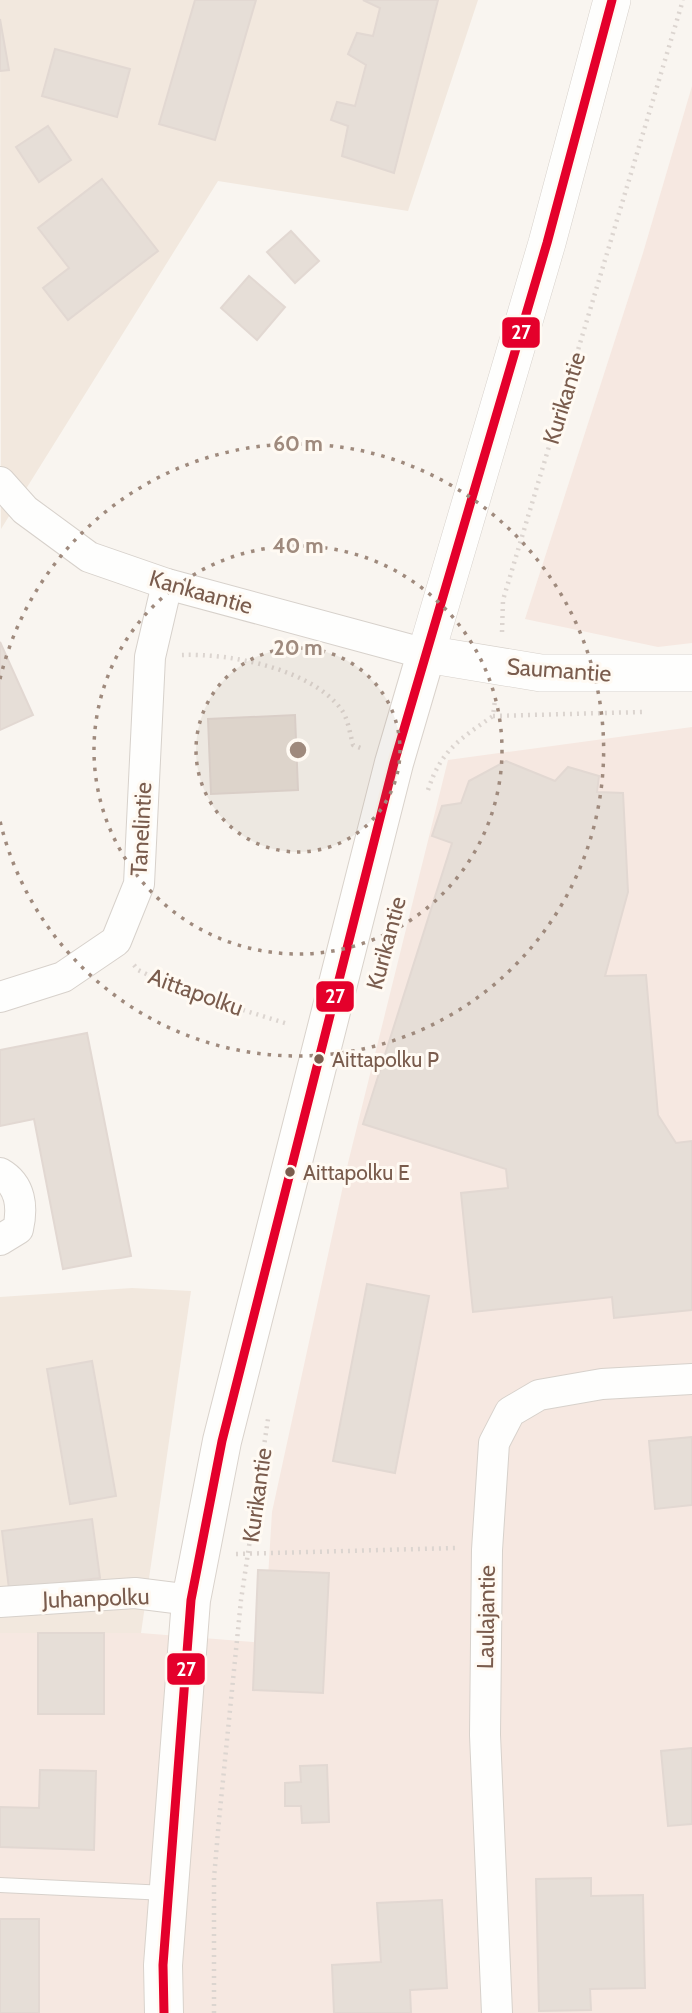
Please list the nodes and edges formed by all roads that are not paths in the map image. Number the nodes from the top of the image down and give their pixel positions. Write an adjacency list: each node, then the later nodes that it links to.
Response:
1 (612, 0): 4 (street, Kurikantie)
2 (0, 482): 3 (street, Kankaantie)
3 (167, 584): 4 (street, Kankaantie); 6 (street, Tanelintie)
4 (426, 654): 5 (street, Saumantie); 10 (main road, Kurikantie)
5 (692, 673)
6 (0, 996)
7 (0, 1172): 8 (street)
8 (0, 1240)
9 (692, 1379): 15 (street, Laulajantie)
10 (191, 1600): 11 (street, Juhanpolku); 13 (main road, Kurikantie)
11 (0, 1602)
12 (0, 1885): 13 (lane)
13 (169, 1893): 14 (main road, Kurikantie)
14 (164, 2013)
15 (497, 2013)

